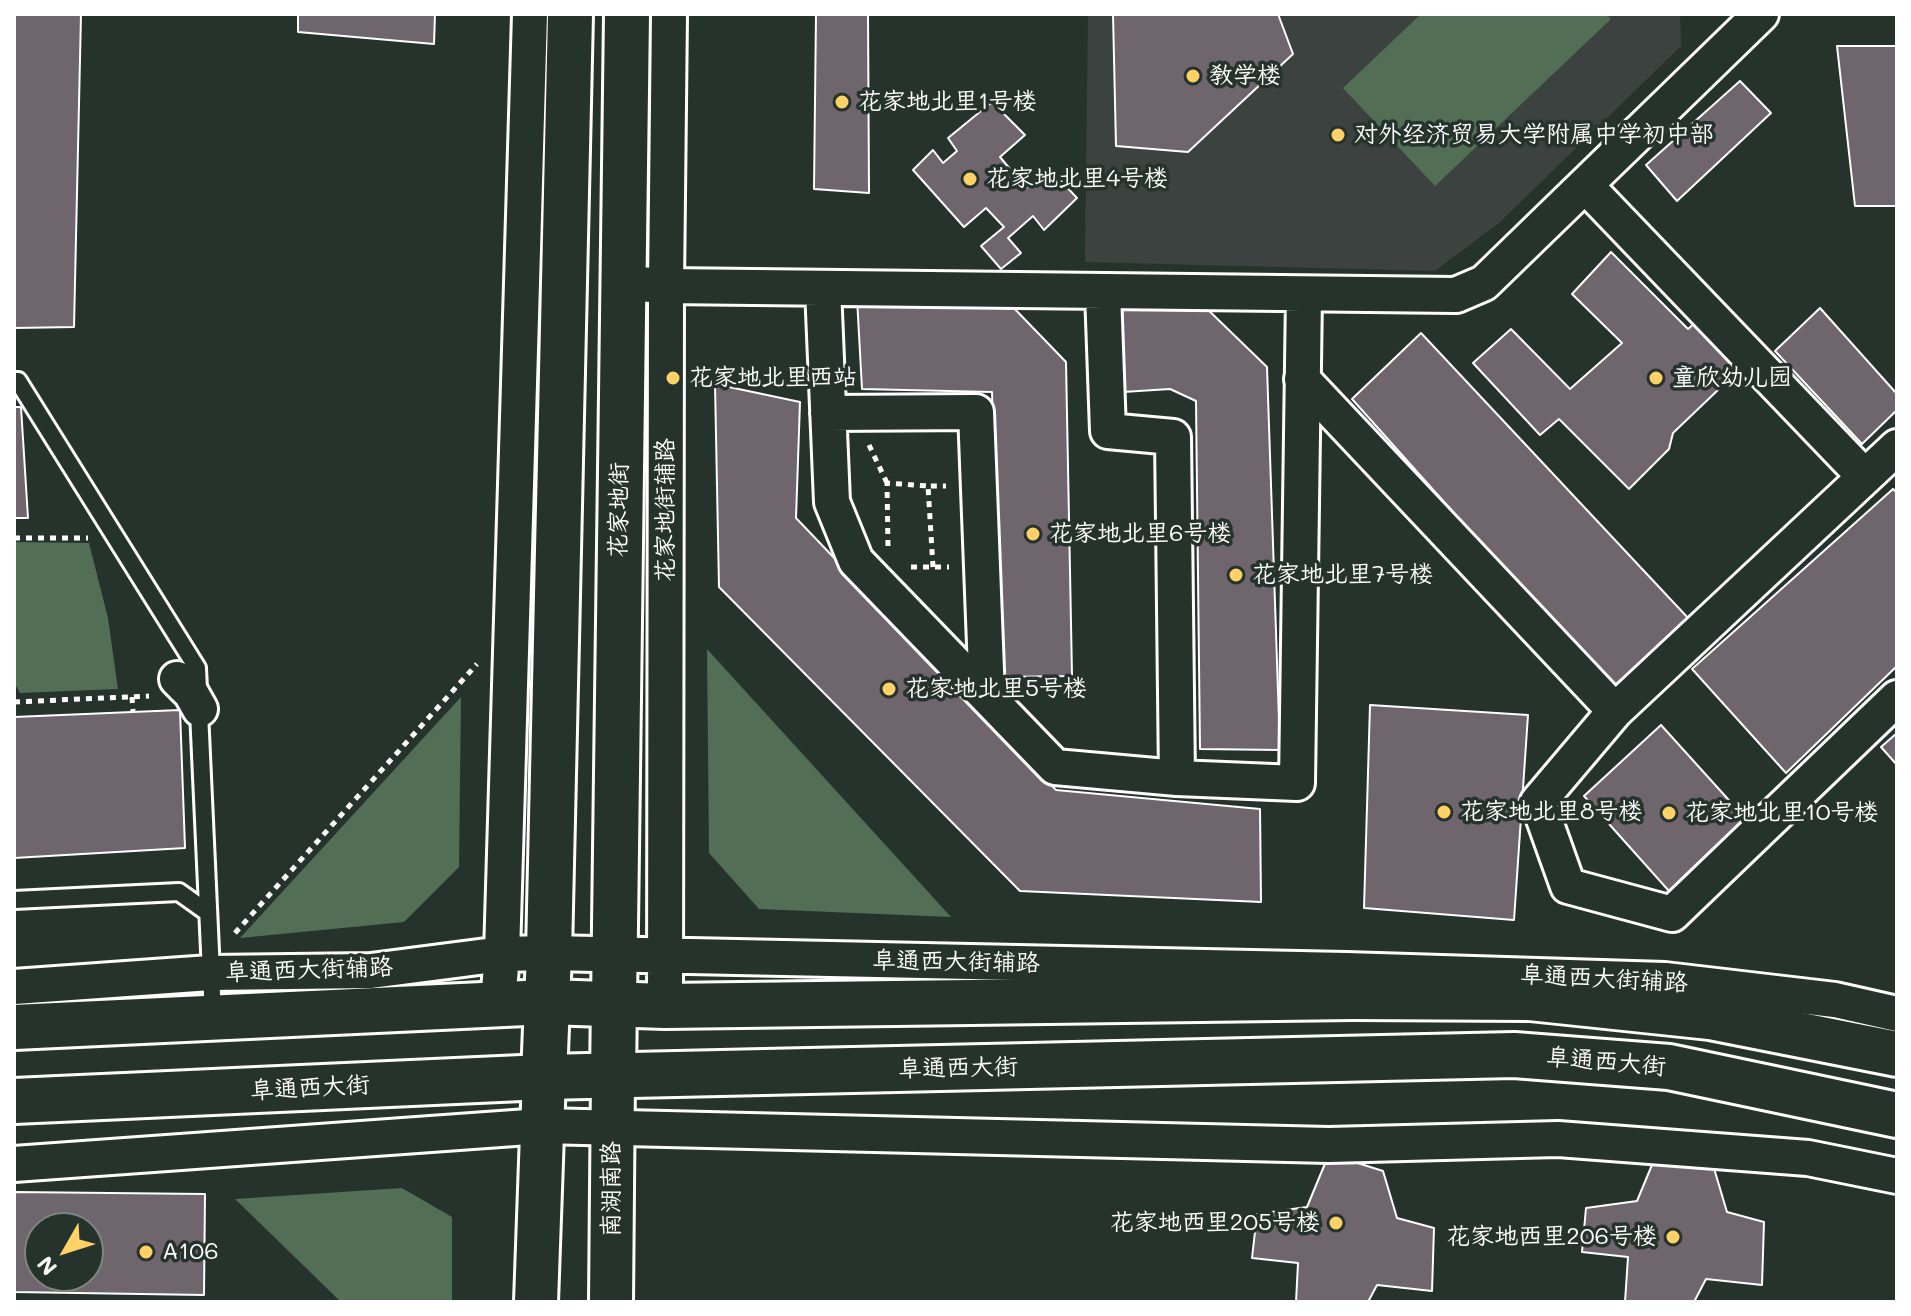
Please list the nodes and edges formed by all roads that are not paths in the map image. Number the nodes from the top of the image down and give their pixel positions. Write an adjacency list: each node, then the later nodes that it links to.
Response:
1 (530, 14): 24 (street)
2 (570, 14): 23 (main road)
3 (627, 14): 7 (main road, 花家地街)
4 (669, 14): 8 (street, 花家地街辅路)
5 (1761, 14): 6 (street)
6 (1585, 185): 11 (street); 16 (street)
7 (622, 283): 8 (street); 25 (main road, 花家地街)
8 (666, 286): 9 (street); 26 (street, 花家地街辅路)
9 (823, 288): 10 (street); 14 (street)
10 (1103, 292): 11 (street); 20 (street)
11 (1304, 295): 12 (street)
12 (1302, 379): 19 (street); 20 (street)
13 (14, 381): 22 (lane)
14 (828, 413): 17 (street); 17 (street)
15 (1897, 447): 16 (street)
16 (1865, 477): 19 (street)
17 (987, 696): 20 (street)
18 (1897, 698): 19 (street)
19 (1615, 711)
20 (1177, 778)
21 (14, 900): 22 (lane)
22 (207, 912): 27 (lane)
23 (549, 953): 24 (street, 阜通西大街辅路); 25 (street, 阜通西大街辅路); 29 (main road)
24 (502, 954): 27 (street, 阜通西大街辅路); 30 (street)
25 (612, 954): 26 (street, 阜通西大街辅路); 31 (main road, 花家地街)
26 (665, 956): 32 (street, 花家地街辅路); 33 (street, 阜通西大街辅路)
27 (210, 973): 28 (street, 阜通西大街辅路); 34 (lane)
28 (14, 987)
29 (547, 1002): 30 (main road); 31 (main road); 37 (main road)
30 (498, 1003): 34 (main road)
31 (612, 1005): 32 (main road); 38 (main road, 花家地街)
32 (665, 1006): 36 (main road)
33 (1897, 1014)
34 (213, 1017): 35 (main road)
35 (14, 1027)
36 (1897, 1054)
37 (544, 1077): 38 (main road, 阜通西大街); 39 (main road, 阜通西大街); 41 (street)
38 (613, 1077): 40 (main road, 阜通西大街); 42 (street, 南湖南路)
39 (14, 1101)
40 (1897, 1115)
41 (542, 1126): 42 (street); 43 (street); 45 (street)
42 (612, 1128): 44 (street); 46 (street, 南湖南路)
43 (14, 1164)
44 (1897, 1176)
45 (536, 1302)
46 (611, 1302)

